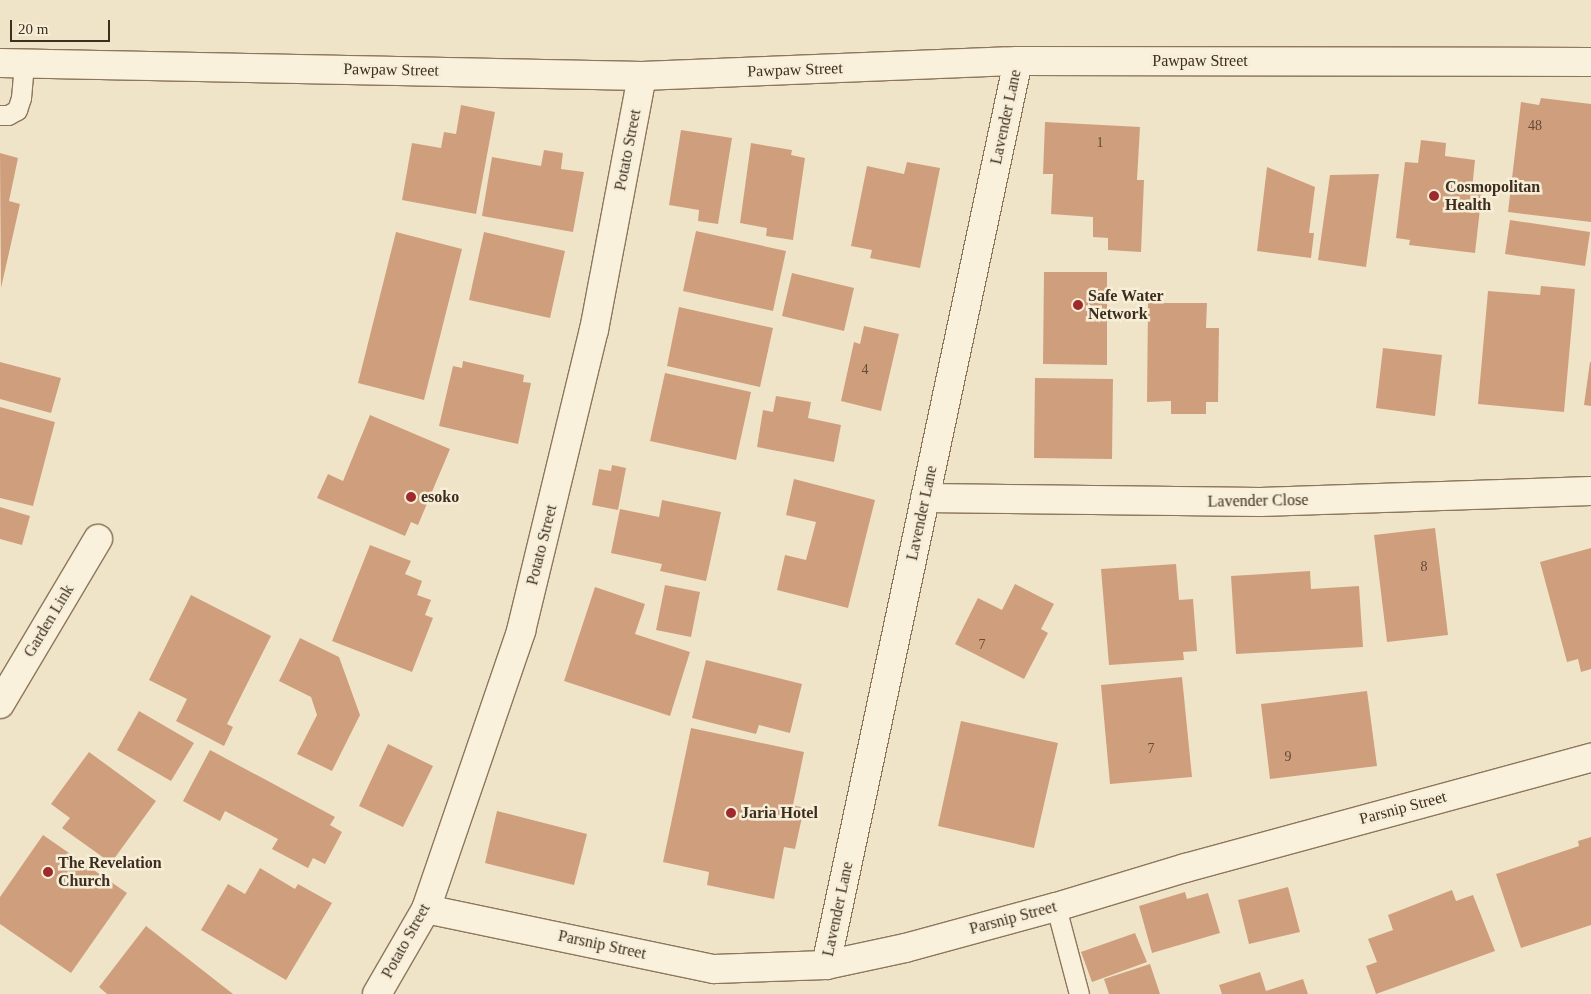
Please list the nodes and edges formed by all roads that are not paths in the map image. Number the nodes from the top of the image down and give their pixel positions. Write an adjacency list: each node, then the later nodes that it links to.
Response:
1 (1018, 61): 2 (street, Pawpaw Street); 4 (street, Pawpaw Street); 7 (street, Lavender Lane)
2 (1591, 62)
3 (12, 63): 4 (street, Pawpaw Street); 5 (lane)
4 (642, 76): 12 (street, Potato Street)
5 (0, 115)
6 (1591, 491): 7 (street, Lavender Close)
7 (925, 498): 13 (street, Lavender Lane)
8 (98, 539): 9 (street, Garden Link)
9 (0, 704)
10 (1591, 758): 11 (street, Parsnip Street)
11 (1056, 907): 13 (street, Parsnip Street); 15 (lane)
12 (426, 909): 13 (street, Parsnip Street); 14 (street, Potato Street)
13 (826, 965)
14 (377, 994)
15 (1079, 994)

